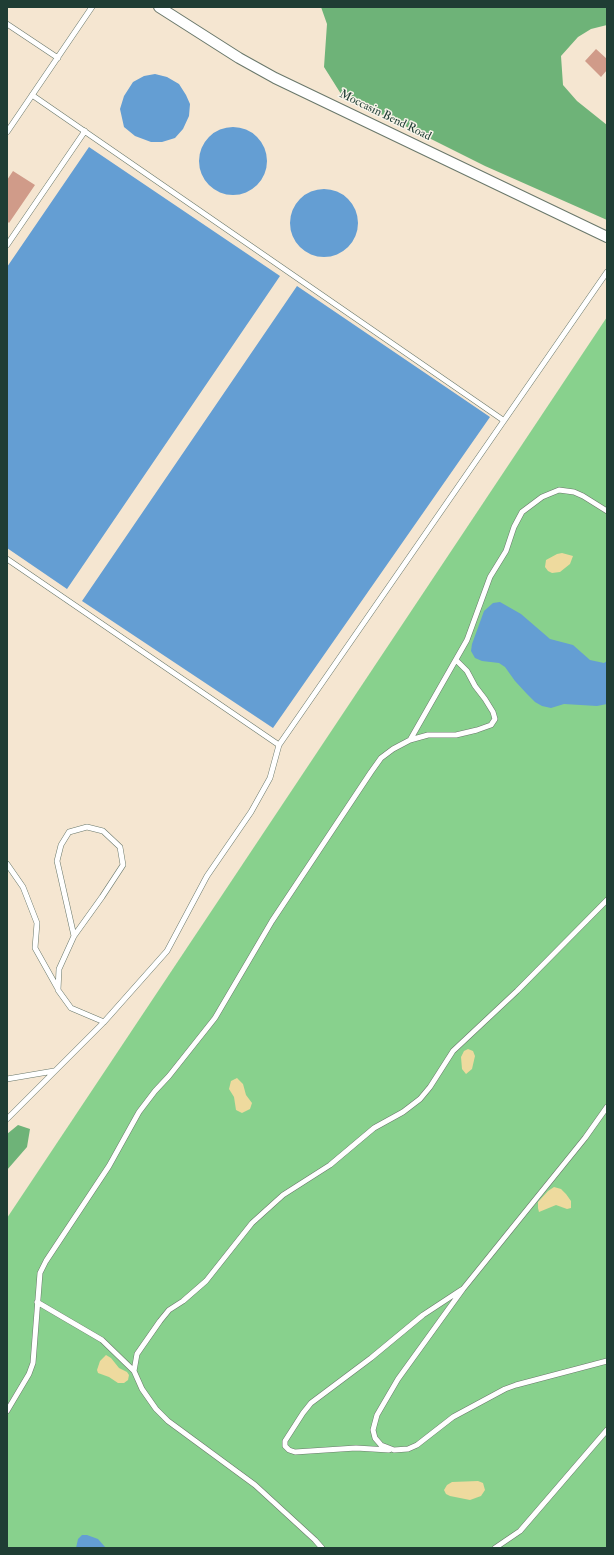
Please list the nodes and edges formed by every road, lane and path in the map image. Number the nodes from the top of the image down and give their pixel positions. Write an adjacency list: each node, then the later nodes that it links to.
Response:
1 (92, 7): 4 (lane)
2 (159, 7): 8 (street, Moccasin Bend Road)
3 (7, 24): 4 (lane)
4 (58, 58): 5 (lane)
5 (32, 95): 6 (lane); 7 (lane)
6 (85, 131): 9 (lane); 11 (lane)
7 (7, 132)
8 (607, 237)
9 (7, 245)
10 (607, 272): 11 (lane)
11 (503, 420): 16 (lane)
12 (607, 511): 14 (lane)
13 (7, 559): 16 (lane)
14 (456, 660): 15 (lane); 15 (lane)
15 (410, 740): 27 (lane)
16 (279, 745): 21 (lane)
17 (7, 864): 20 (lane)
18 (607, 900): 29 (lane)
19 (74, 936): 19 (lane); 20 (lane)
20 (58, 990): 21 (lane)
21 (104, 1022): 22 (lane)
22 (54, 1071): 23 (lane); 25 (lane)
23 (7, 1079)
24 (607, 1107): 26 (lane)
25 (7, 1119)
26 (463, 1289): 32 (lane); 32 (lane)
27 (37, 1302): 29 (lane); 30 (lane)
28 (607, 1362): 32 (lane)
29 (134, 1370): 33 (lane)
30 (7, 1411)
31 (607, 1430): 34 (lane)
32 (394, 1450)
33 (322, 1548)
34 (495, 1548)

